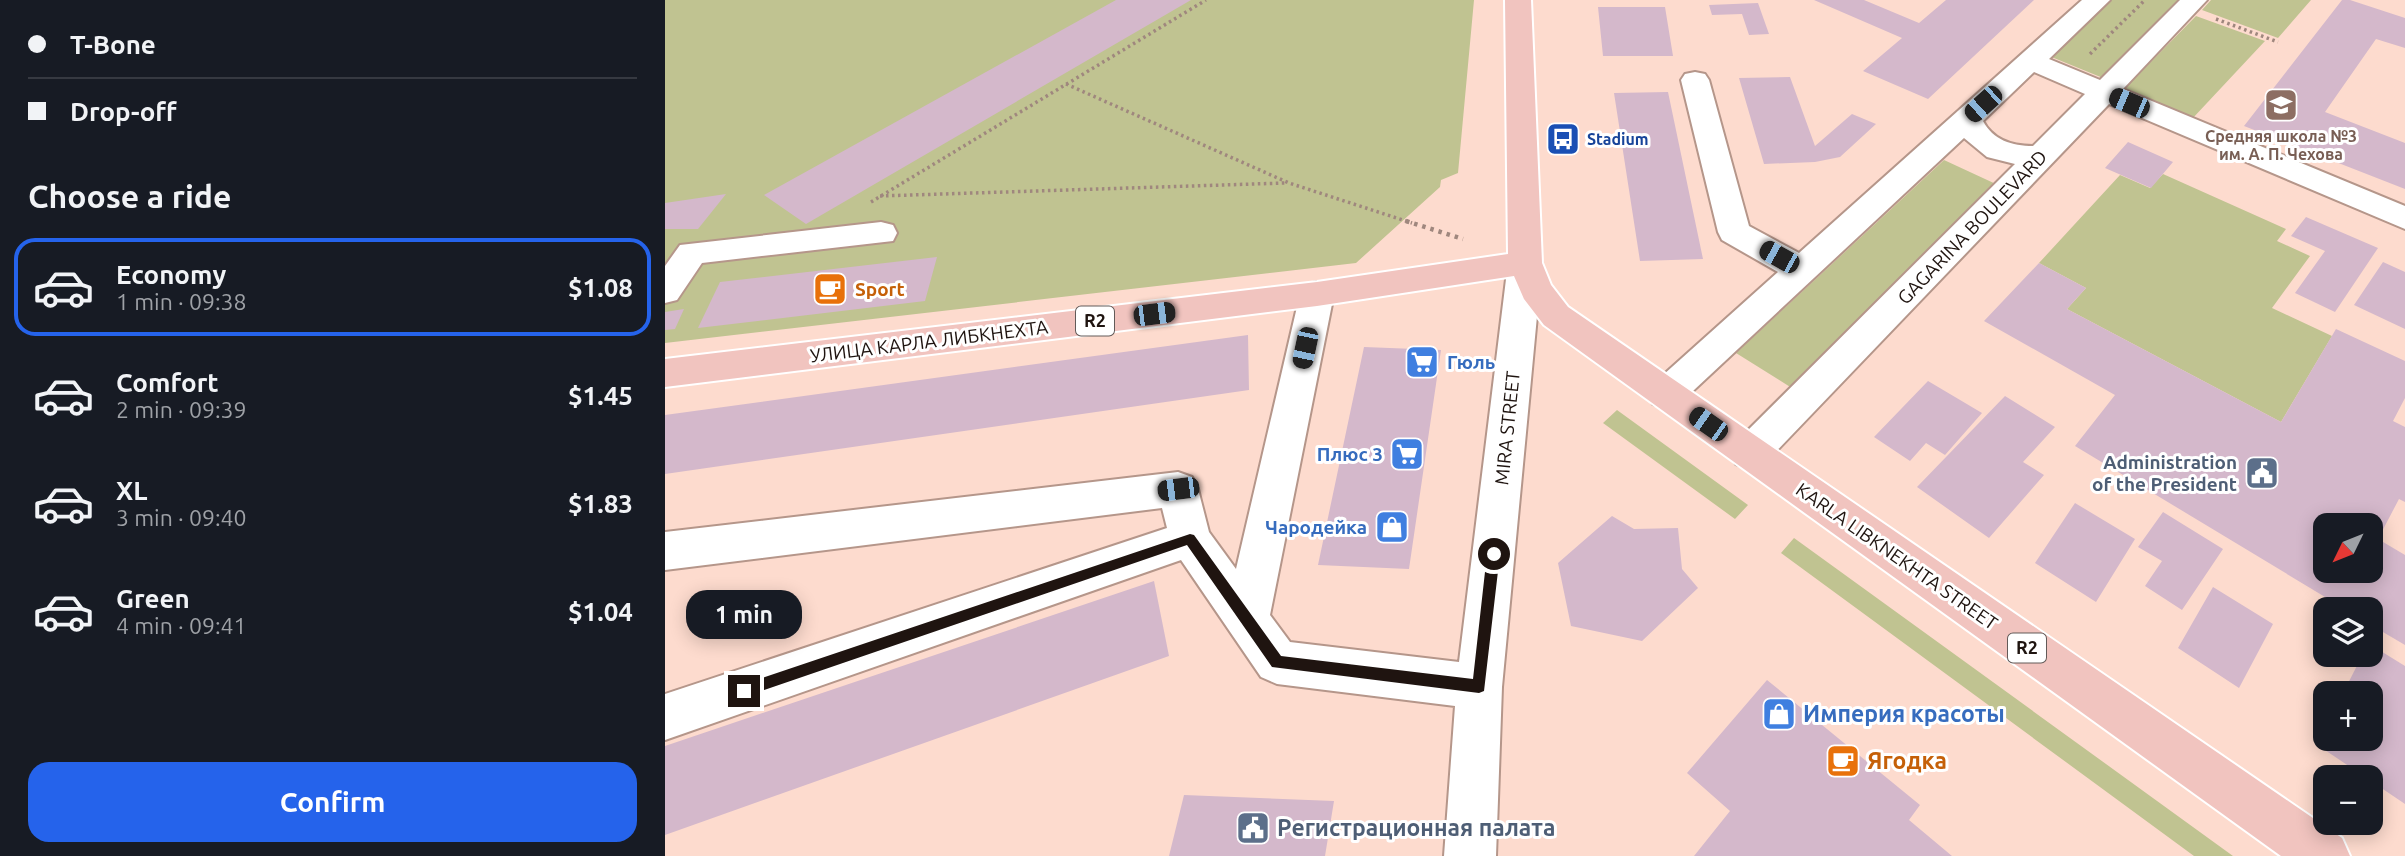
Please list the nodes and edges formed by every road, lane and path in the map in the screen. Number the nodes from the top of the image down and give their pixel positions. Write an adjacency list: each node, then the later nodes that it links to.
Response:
1 (1206, 0): 10 (path)
2 (1518, 0): 19 (main road, MIRA STREET / R2)
3 (2097, 0): 7 (street)
4 (2145, 0): 8 (path)
5 (2190, 4): 6 (path); 11 (street, GAGARINA BOULEVARD)
6 (2278, 42)
7 (2031, 61): 8 (street); 12 (street)
8 (2066, 76): 11 (street)
9 (1695, 80): 20 (street)
10 (1066, 85): 14 (path); 15 (path)
11 (2104, 92): 13 (street, GAGARINA BOULEVARD); 17 (street)
12 (1967, 119): 13 (street); 20 (street)
13 (2042, 156): 25 (street, GAGARINA BOULEVARD)
14 (1289, 183): 15 (path); 19 (path)
15 (880, 196): 16 (path)
16 (870, 202)
17 (2405, 218)
18 (881, 233): 21 (street)
19 (1525, 263): 22 (main road, УЛИЦА КАРЛА ЛИБКНЕХТА / R2); 24 (main road, KARLA LIBKNEKHTA STREET / R2); 29 (street, MIRA STREET)
20 (1802, 270): 24 (street)
21 (665, 291)
22 (1317, 294): 23 (main road, УЛИЦА КАРЛА ЛИБКНЕХТА / R2); 28 (street)
23 (665, 373)
24 (1666, 394): 25 (main road, KARLA LIBKNEKHTA STREET / R2)
25 (1750, 453): 31 (main road, KARLA LIBKNEKHTA STREET / R2)
26 (1190, 539): 27 (street); 28 (street); 30 (street)
27 (665, 551)
28 (1247, 620): 29 (street)
29 (1479, 687): 32 (street, MIRA STREET)
30 (665, 718)
31 (2309, 852)
32 (1470, 856)

